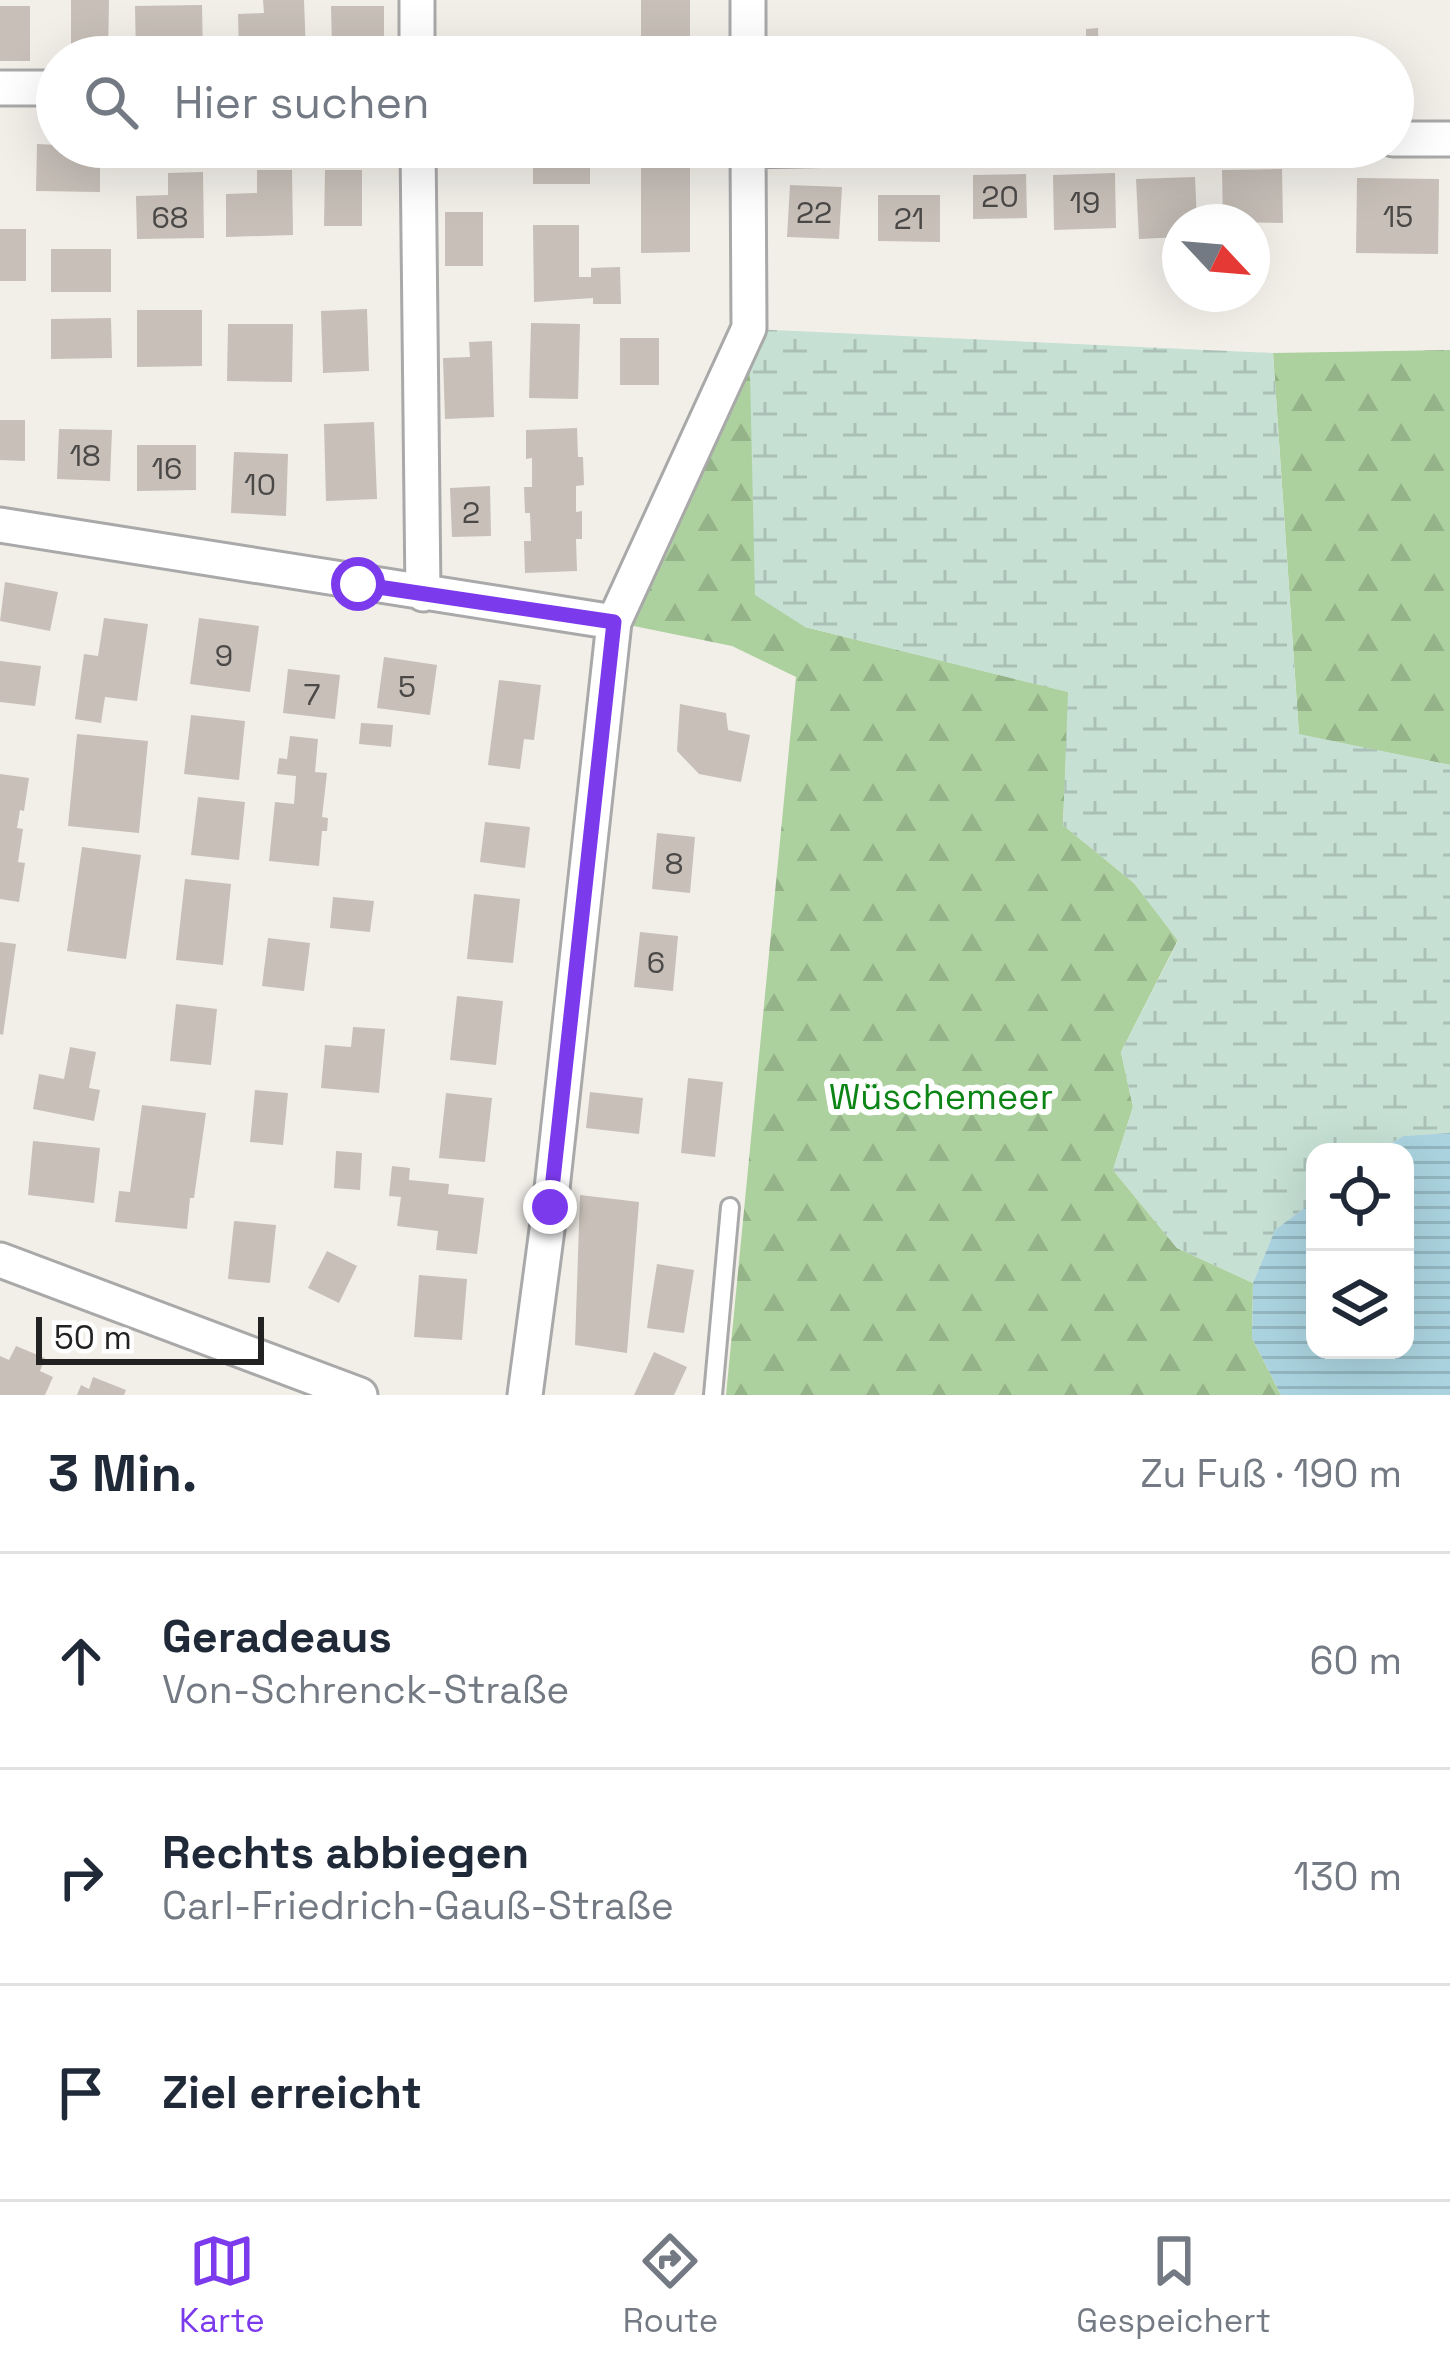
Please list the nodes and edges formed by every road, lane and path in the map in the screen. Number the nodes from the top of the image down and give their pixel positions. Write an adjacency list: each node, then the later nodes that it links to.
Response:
1 (417, 0): 3 (street)
2 (748, 0): 4 (street)
3 (417, 36)
4 (748, 36)
5 (0, 88): 6 (street)
6 (36, 88)
7 (1414, 139): 8 (street)
8 (1450, 139)
9 (418, 168): 12 (street)
10 (748, 168): 13 (street)
11 (0, 524): 12 (street)
12 (423, 594): 13 (street)
13 (614, 622): 17 (street)
14 (730, 1207): 18 (lane)
15 (0, 1260): 16 (street)
16 (360, 1395)
17 (525, 1395)
18 (713, 1395)

